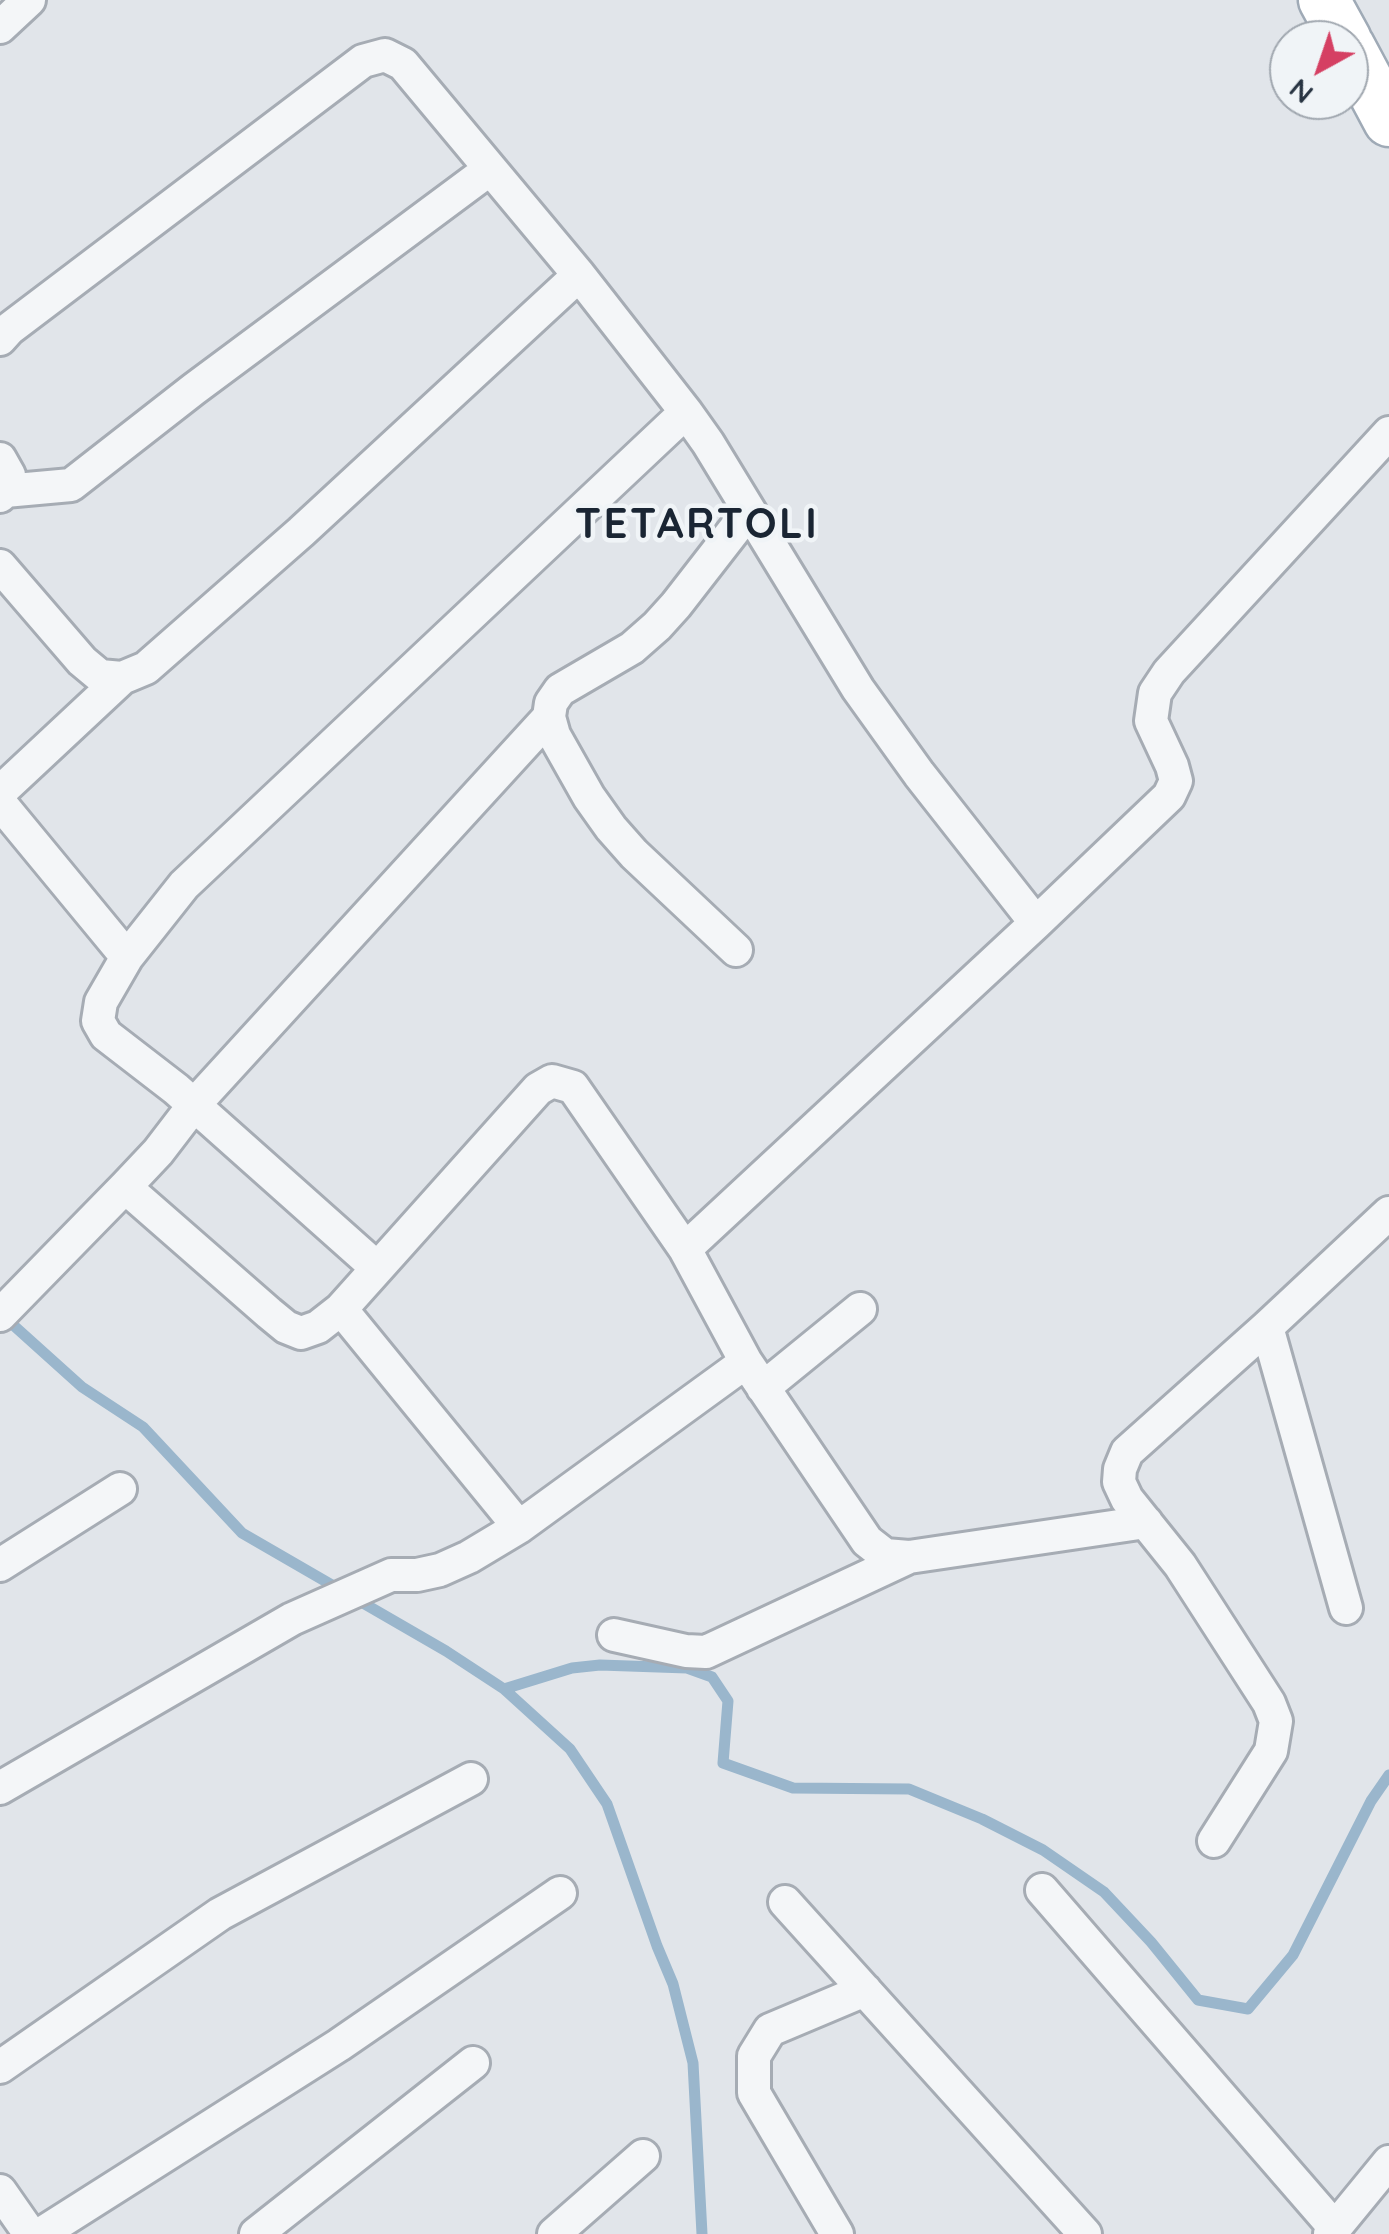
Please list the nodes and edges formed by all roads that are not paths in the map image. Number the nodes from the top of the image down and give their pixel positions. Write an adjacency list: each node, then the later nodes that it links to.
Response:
1 (29, 0): 2 (street)
2 (0, 26)
3 (1369, 78): 4 (main road)
4 (1389, 121)
5 (490, 169): 6 (street); 7 (street); 10 (street)
6 (578, 275): 8 (street); 13 (street)
7 (0, 339)
8 (686, 412): 11 (street); 19 (street)
9 (1389, 433): 17 (street)
10 (2, 482)
11 (749, 511): 14 (street); 17 (street)
12 (0, 566): 13 (street)
13 (122, 678): 15 (street)
14 (549, 717): 18 (street); 20 (street)
15 (0, 792)
16 (0, 803): 19 (street)
17 (1036, 923): 23 (street)
18 (736, 950)
19 (127, 958): 20 (street)
20 (194, 1104): 21 (street); 24 (street)
21 (125, 1187): 25 (street); 27 (street)
22 (1389, 1213): 28 (street)
23 (684, 1249): 24 (street); 29 (street)
24 (377, 1268): 25 (street)
25 (341, 1309): 32 (street)
26 (860, 1309): 29 (street)
27 (0, 1315)
28 (1267, 1327): 31 (street); 35 (street)
29 (754, 1375): 32 (street); 33 (street)
30 (120, 1489): 34 (street)
31 (1146, 1522): 33 (street); 39 (street)
32 (520, 1527): 38 (street)
33 (909, 1557): 36 (street)
34 (0, 1565)
35 (1346, 1608)
36 (614, 1635)
37 (472, 1779): 45 (street)
38 (0, 1788)
39 (1214, 1841)
40 (1042, 1890): 49 (street)
41 (560, 1894): 51 (street)
42 (785, 1902): 43 (street)
43 (865, 1990): 54 (street); 55 (street)
44 (473, 2063): 52 (street)
45 (0, 2067)
46 (643, 2156): 53 (street)
47 (1389, 2162): 49 (street)
48 (0, 2190): 50 (street)
49 (1332, 2231)
50 (30, 2234)
51 (41, 2234)
52 (256, 2234)
53 (554, 2234)
54 (837, 2234)
55 (1085, 2234)

